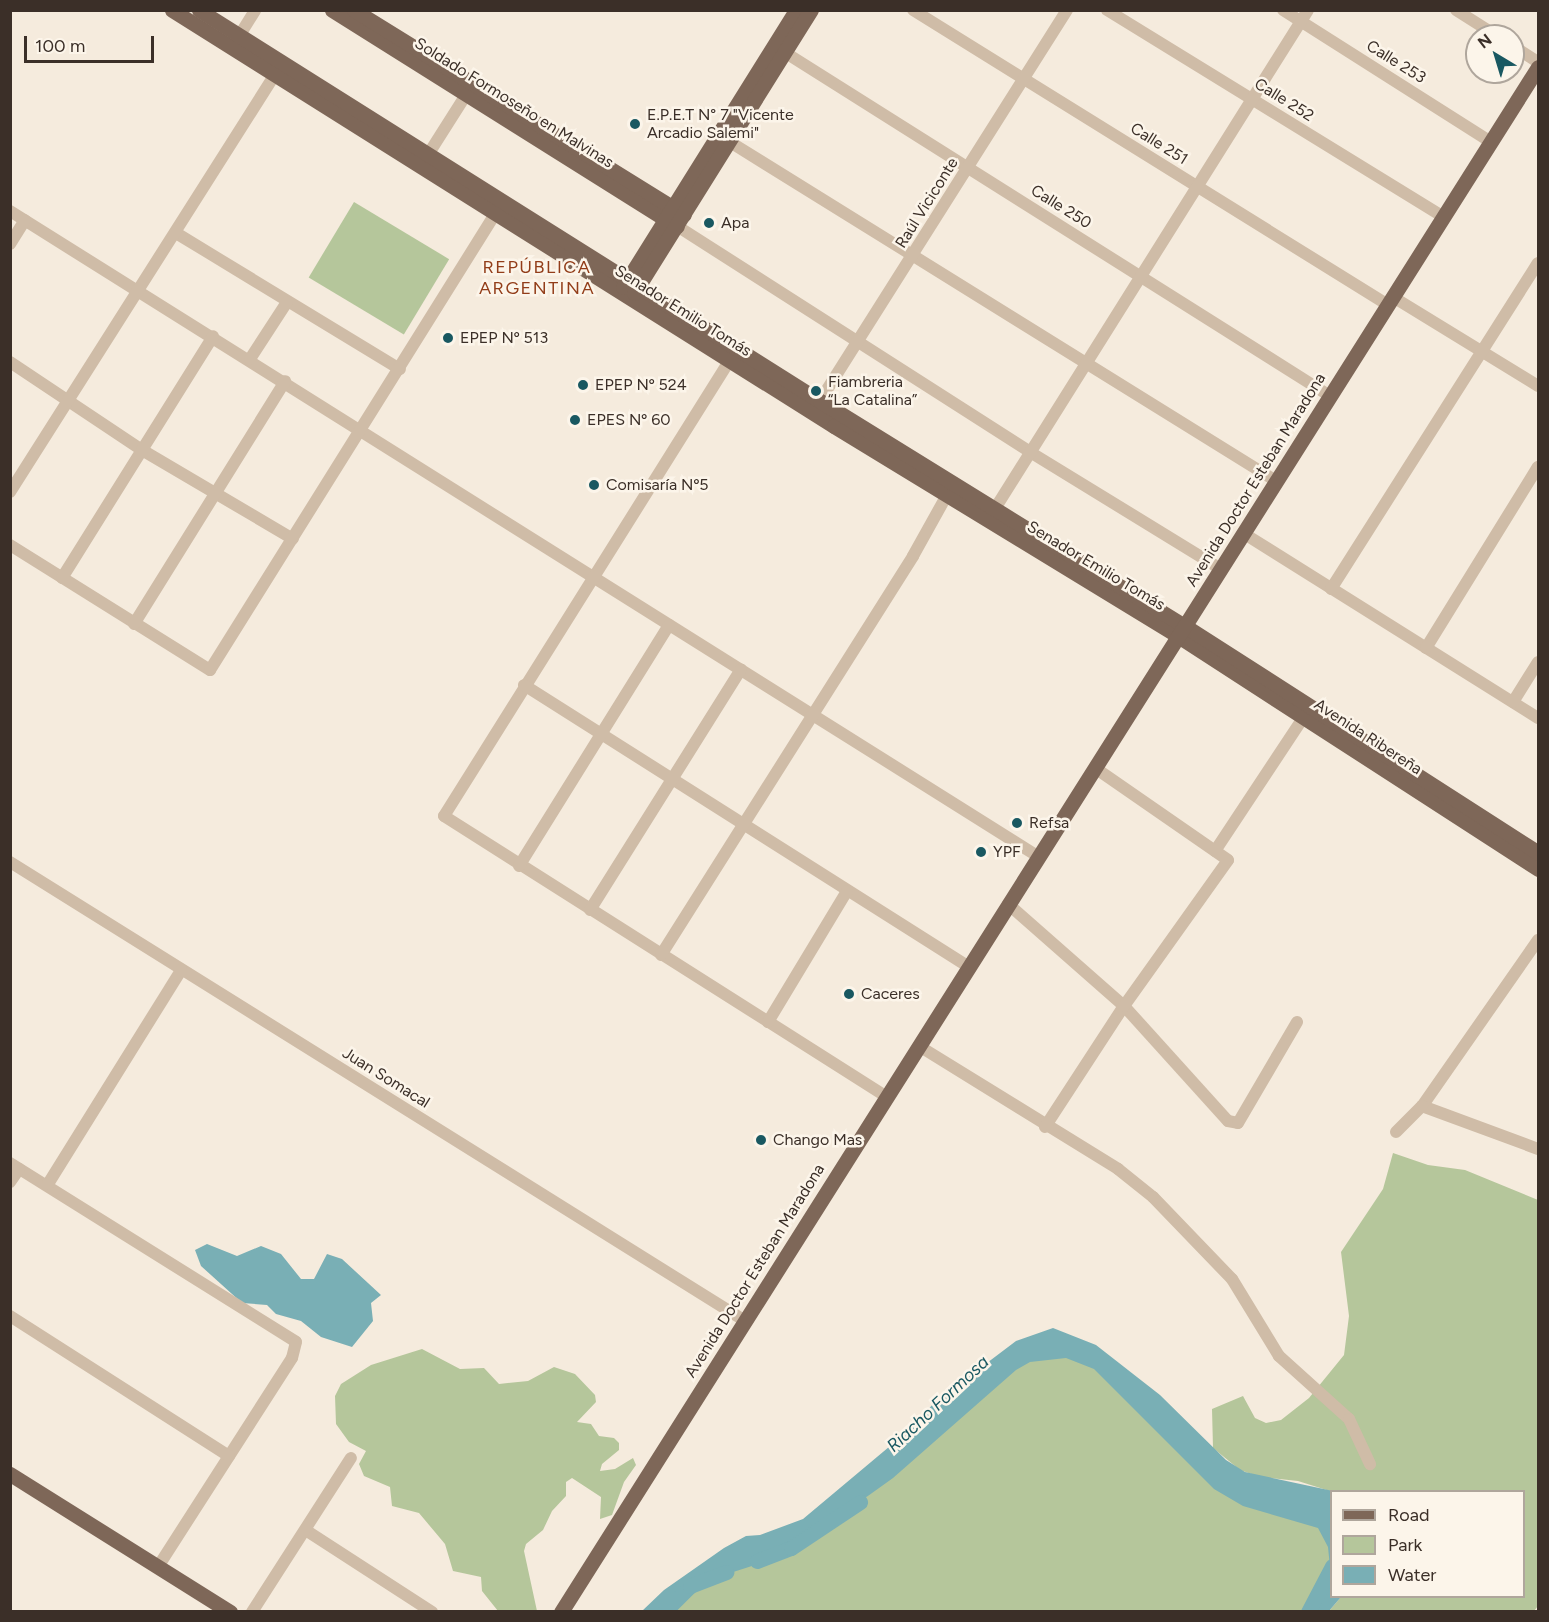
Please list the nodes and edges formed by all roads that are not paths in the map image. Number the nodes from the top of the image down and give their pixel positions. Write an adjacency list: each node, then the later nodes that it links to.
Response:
1 (172, 10): 16 (main road, Senador Emilio Tomás)
2 (199, 10): 16 (main road, Senador Emilio Tomás)
3 (255, 10): 16 (street)
4 (332, 10): 23 (main road, Soldado Formoseño en Malvinas)
5 (354, 10): 23 (main road, Soldado Formoseño en Malvinas)
6 (796, 10): 17 (main road)
7 (811, 10): 17 (main road)
8 (913, 10): 22 (street, Calle 251)
9 (1067, 10): 22 (street, Raúl Viciconte)
10 (1107, 10): 24 (street, Calle 252)
11 (1283, 10): 14 (street, Calle 253)
12 (1308, 10): 14 (street)
13 (1456, 10): 15 (street)
14 (1301, 22): 24 (street); 26 (street, Calle 253)
15 (1478, 24)
16 (236, 42): 21 (main road, Senador Emilio Tomás); 27 (main road, Senador Emilio Tomás)
17 (780, 49): 25 (main road); 28 (street, Calle 250)
18 (1525, 53): 19 (street)
19 (1539, 62)
20 (1539, 67): 26 (main road, Avenida Doctor Esteban Maradona)
21 (275, 74): 27 (main road, Senador Emilio Tomás); 35 (street)
22 (1024, 79): 28 (street, Raúl Viciconte); 29 (street, Calle 251)
23 (469, 89): 27 (street); 32 (main road, Soldado Formoseño en Malvinas)
24 (1252, 99): 29 (street); 33 (street, Calle 252)
25 (724, 138): 32 (main road); 37 (street)
26 (1491, 142): 33 (main road, Avenida Doctor Esteban Maradona)
27 (424, 161): 31 (main road, Senador Emilio Tomás); 40 (main road, Senador Emilio Tomás)
28 (969, 168): 37 (street, Raúl Viciconte); 39 (street, Calle 250)
29 (1197, 186): 39 (street); 42 (street, Calle 251)
30 (10, 211): 34 (street)
31 (495, 214): 40 (main road, Senador Emilio Tomás); 51 (street)
32 (675, 217): 40 (main road); 45 (street)
33 (1443, 217): 42 (main road, Avenida Doctor Esteban Maradona)
34 (25, 220): 36 (street); 41 (street)
35 (176, 233): 41 (street); 43 (street)
36 (10, 244)
37 (914, 255): 45 (street, Raúl Viciconte); 50 (street)
38 (1539, 263): 46 (street)
39 (1140, 276): 50 (street); 54 (street, Calle 250)
40 (629, 289): 47 (main road, Senador Emilio Tomás)
41 (138, 291): 44 (street); 55 (street)
42 (1391, 301): 46 (street, Calle 251); 54 (main road, Avenida Doctor Esteban Maradona)
43 (287, 302): 48 (street); 51 (street)
44 (213, 336): 48 (street); 58 (street)
45 (859, 342): 56 (street, Raúl Viciconte); 59 (street)
46 (1482, 351): 53 (street, Calle 251); 72 (street)
47 (733, 355): 56 (main road, Senador Emilio Tomás); 70 (street)
48 (250, 359): 52 (street)
49 (10, 362): 55 (street)
50 (1086, 363): 59 (street); 61 (street)
51 (400, 369): 57 (street)
52 (285, 381): 57 (street); 63 (street)
53 (1539, 386)
54 (1330, 396): 61 (main road, Avenida Doctor Esteban Maradona)
55 (69, 400): 58 (street); 62 (street)
56 (816, 407): 64 (main road, Senador Emilio Tomás); 65 (main road, Senador Emilio Tomás)
57 (363, 429): 67 (street); 70 (street)
58 (142, 450): 63 (street); 71 (street)
59 (1030, 452): 65 (street); 69 (street)
60 (1539, 467): 76 (street)
61 (1276, 481): 66 (main road, Avenida Doctor Esteban Maradona)
62 (10, 492)
63 (215, 494): 67 (street); 73 (street)
64 (947, 495): 65 (main road, Senador Emilio Tomás); 82 (street)
65 (991, 515): 75 (main road, Senador Emilio Tomás)
66 (1243, 534): 69 (main road, Avenida Doctor Esteban Maradona); 72 (street)
67 (293, 539): 73 (street)
68 (10, 545): 71 (street)
69 (1221, 568): 75 (main road, Avenida Doctor Esteban Maradona)
70 (594, 575): 74 (street); 79 (street)
71 (62, 578): 73 (street)
72 (1331, 589): 76 (street)
73 (134, 624)
74 (669, 625): 78 (street); 84 (street)
75 (1182, 631): 81 (main road, Avenida Ribereña); 85 (main road, Avenida Doctor Esteban Maradona)
76 (1426, 648): 80 (street)
77 (1539, 662): 80 (street)
78 (741, 669): 82 (street); 86 (street)
79 (524, 686): 84 (street); 92 (street)
80 (1513, 702): 83 (street)
81 (1307, 711): 88 (street); 90 (main road, Avenida Ribereña)
82 (812, 714): 87 (street); 89 (street)
83 (1539, 718)
84 (602, 735): 86 (street); 92 (street)
85 (1095, 768): 88 (street); 89 (main road, Avenida Doctor Esteban Maradona)
86 (673, 780): 87 (street); 95 (street)
87 (742, 825): 93 (street); 97 (street)
88 (1215, 851): 100 (street)
89 (1039, 857): 94 (main road, Avenida Doctor Esteban Maradona)
90 (1537, 861)
91 (10, 862): 99 (street, Juan Somacal)
92 (519, 866): 95 (street)
93 (848, 891): 98 (street); 101 (street)
94 (1008, 904): 98 (main road, Avenida Doctor Esteban Maradona); 100 (street)
95 (590, 910): 97 (street)
96 (1539, 940): 105 (street)
97 (661, 955): 101 (street)
98 (969, 967): 103 (main road, Avenida Doctor Esteban Maradona)
99 (181, 970): 111 (street); 113 (street, Juan Somacal)
100 (1124, 1006): 102 (street); 106 (street)
101 (768, 1022): 104 (street)
102 (1297, 1022)
103 (919, 1046): 104 (main road, Avenida Doctor Esteban Maradona); 106 (street)
104 (887, 1097): 113 (main road, Avenida Doctor Esteban Maradona)
105 (1422, 1106): 107 (street); 108 (street)
106 (1045, 1126): 116 (street)
107 (1396, 1132)
108 (1539, 1149)
109 (15, 1166): 110 (street); 111 (street)
110 (10, 1182)
111 (48, 1184): 114 (street)
112 (10, 1316): 114 (street)
113 (744, 1321): 123 (main road, Avenida Doctor Esteban Maradona)
114 (229, 1456): 119 (street)
115 (351, 1458): 118 (street)
116 (1370, 1464)
117 (10, 1474): 119 (main road)
118 (307, 1531): 121 (street); 122 (street)
119 (158, 1567): 120 (main road)
120 (230, 1611)
121 (252, 1611)
122 (432, 1611)
123 (561, 1611)

